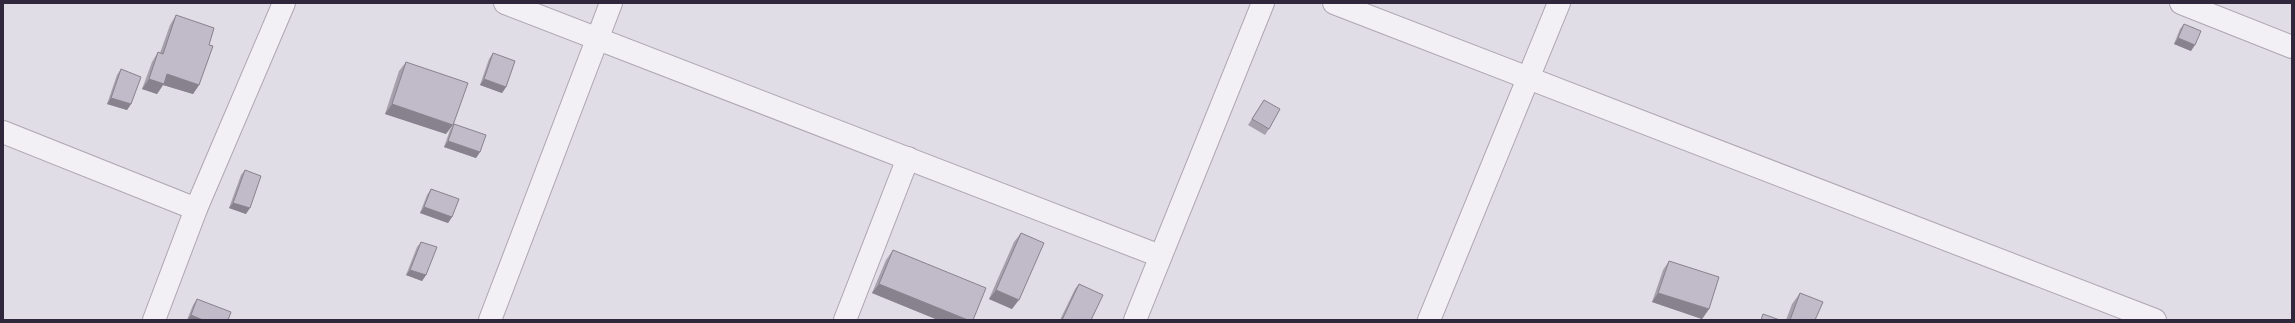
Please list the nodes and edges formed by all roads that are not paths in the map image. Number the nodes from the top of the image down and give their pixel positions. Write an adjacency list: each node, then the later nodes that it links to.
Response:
1 (284, 3): 13 (street)
2 (505, 3): 8 (street)
3 (612, 3): 8 (street)
4 (1263, 3): 14 (street)
5 (1334, 3): 10 (street)
6 (1559, 3): 10 (street)
7 (2181, 3): 9 (street)
8 (598, 38): 12 (street); 16 (street)
9 (2292, 47)
10 (1528, 78): 19 (street); 20 (street)
11 (3, 132): 13 (street)
12 (908, 158): 14 (street); 17 (street)
13 (196, 209): 15 (street)
14 (1160, 256): 18 (street)
15 (154, 320)
16 (490, 320)
17 (845, 320)
18 (1134, 320)
19 (1429, 320)
20 (2155, 320)

